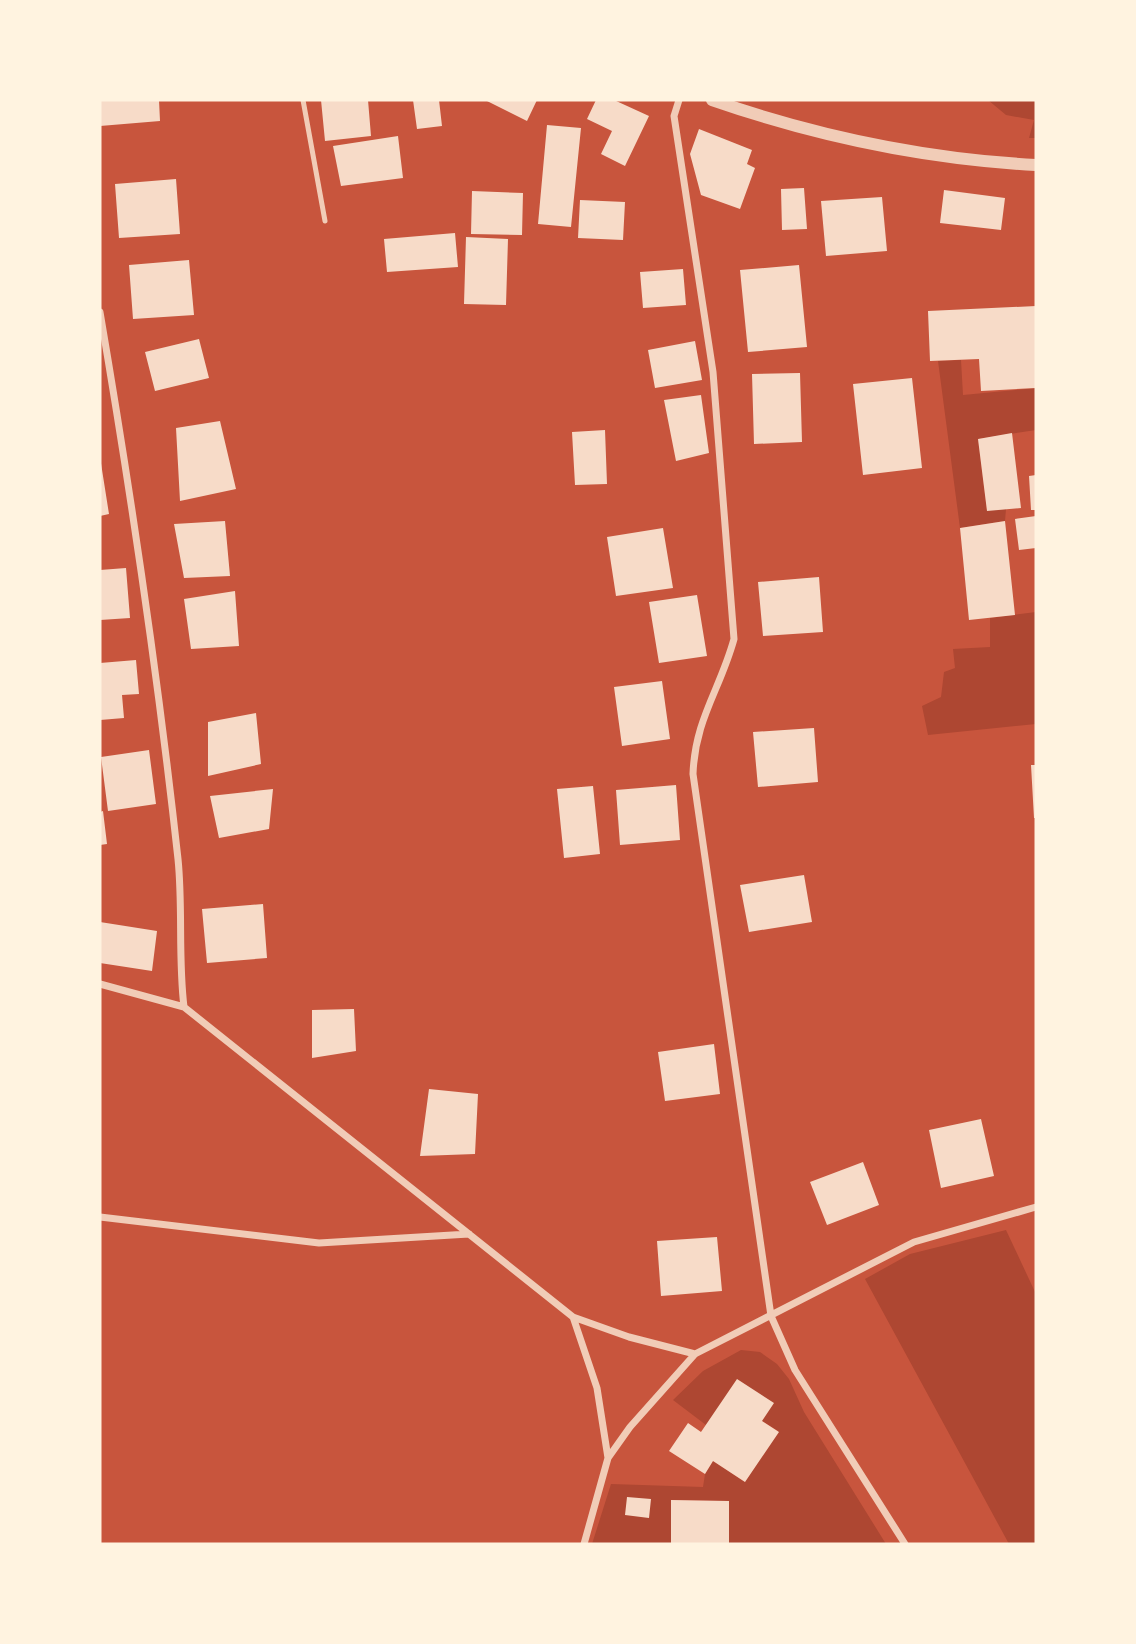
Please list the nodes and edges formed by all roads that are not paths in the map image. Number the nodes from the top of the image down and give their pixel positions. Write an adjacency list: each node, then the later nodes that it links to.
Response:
1 (303, 100): 5 (lane)
2 (679, 100): 12 (street)
3 (712, 100): 4 (street)
4 (1036, 165)
5 (325, 221)
6 (100, 312): 8 (street)
7 (100, 984): 8 (street)
8 (184, 1007): 11 (street)
9 (1036, 1207): 12 (street)
10 (100, 1217): 11 (street)
11 (470, 1234): 13 (street)
12 (771, 1316): 14 (street); 17 (street)
13 (573, 1317): 14 (street); 15 (street)
14 (695, 1354): 15 (street)
15 (608, 1458): 16 (street)
16 (584, 1544)
17 (905, 1544)

